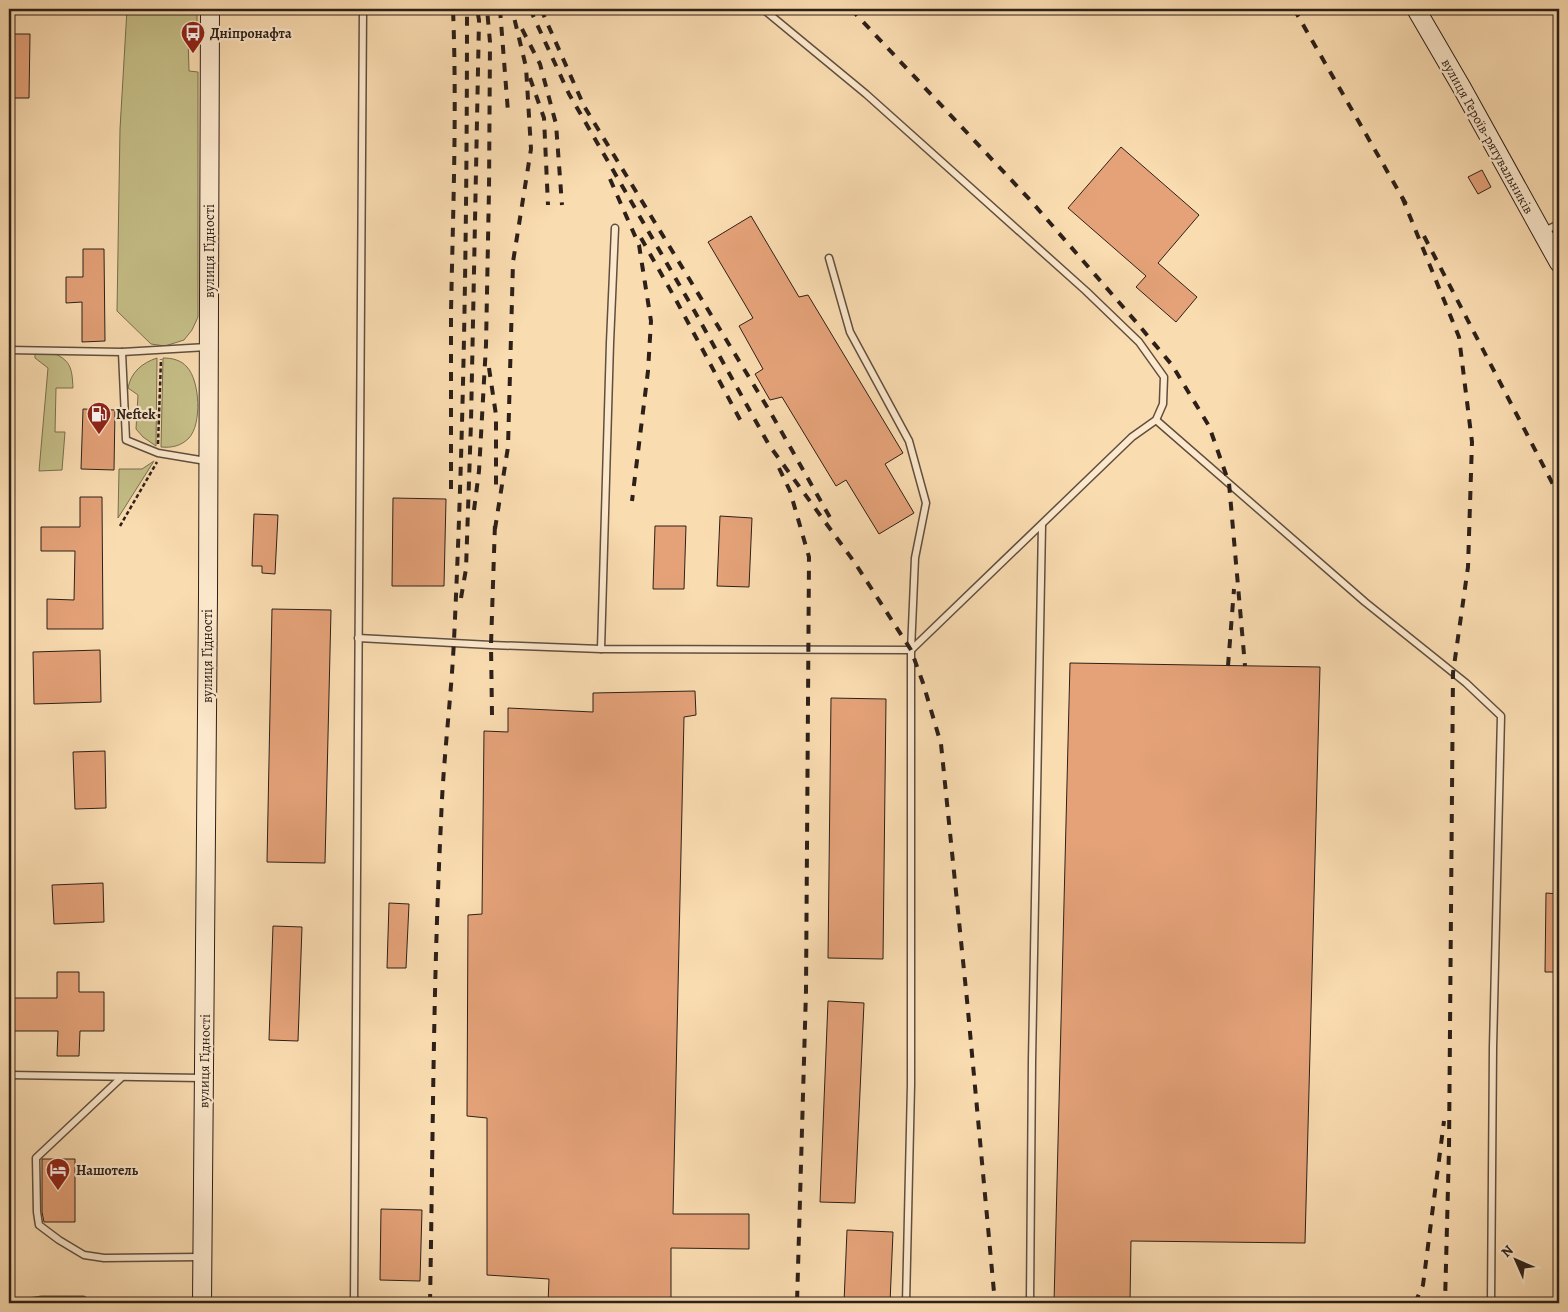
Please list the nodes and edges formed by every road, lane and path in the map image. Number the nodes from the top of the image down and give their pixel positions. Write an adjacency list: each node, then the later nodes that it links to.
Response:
1 (210, 9): 10 (main road, вулиця Гідності)
2 (363, 9): 20 (lane)
3 (763, 9): 14 (lane)
4 (1416, 9): 7 (main road, вулиця Героїв-рятувальників)
5 (1559, 224): 7 (lane)
6 (615, 228): 21 (lane)
7 (1542, 232): 9 (main road, вулиця Героїв-рятувальників)
8 (829, 258): 22 (lane)
9 (1559, 263)
10 (208, 346): 11 (lane); 17 (main road, вулиця Гідності)
11 (161, 349): 13 (lane); 15 (path)
12 (9, 350): 13 (lane)
13 (122, 352): 17 (lane)
14 (1156, 420): 18 (lane); 33 (lane)
15 (158, 445)
16 (158, 461): 19 (path)
17 (207, 461): 25 (main road, вулиця Гідності)
18 (1042, 525): 22 (lane); 32 (lane)
19 (120, 526)
20 (358, 638): 21 (lane); 30 (lane)
21 (601, 649): 22 (lane)
22 (910, 650): 31 (lane)
23 (9, 1075): 24 (lane)
24 (122, 1077): 25 (lane); 26 (lane)
25 (204, 1078): 26 (main road, вулиця Гідності)
26 (202, 1257): 29 (main road, вулиця Гідності)
27 (21, 1303): 28 (lane)
28 (86, 1303)
29 (202, 1303)
30 (354, 1303)
31 (906, 1303)
32 (1030, 1303)
33 (1491, 1303)

